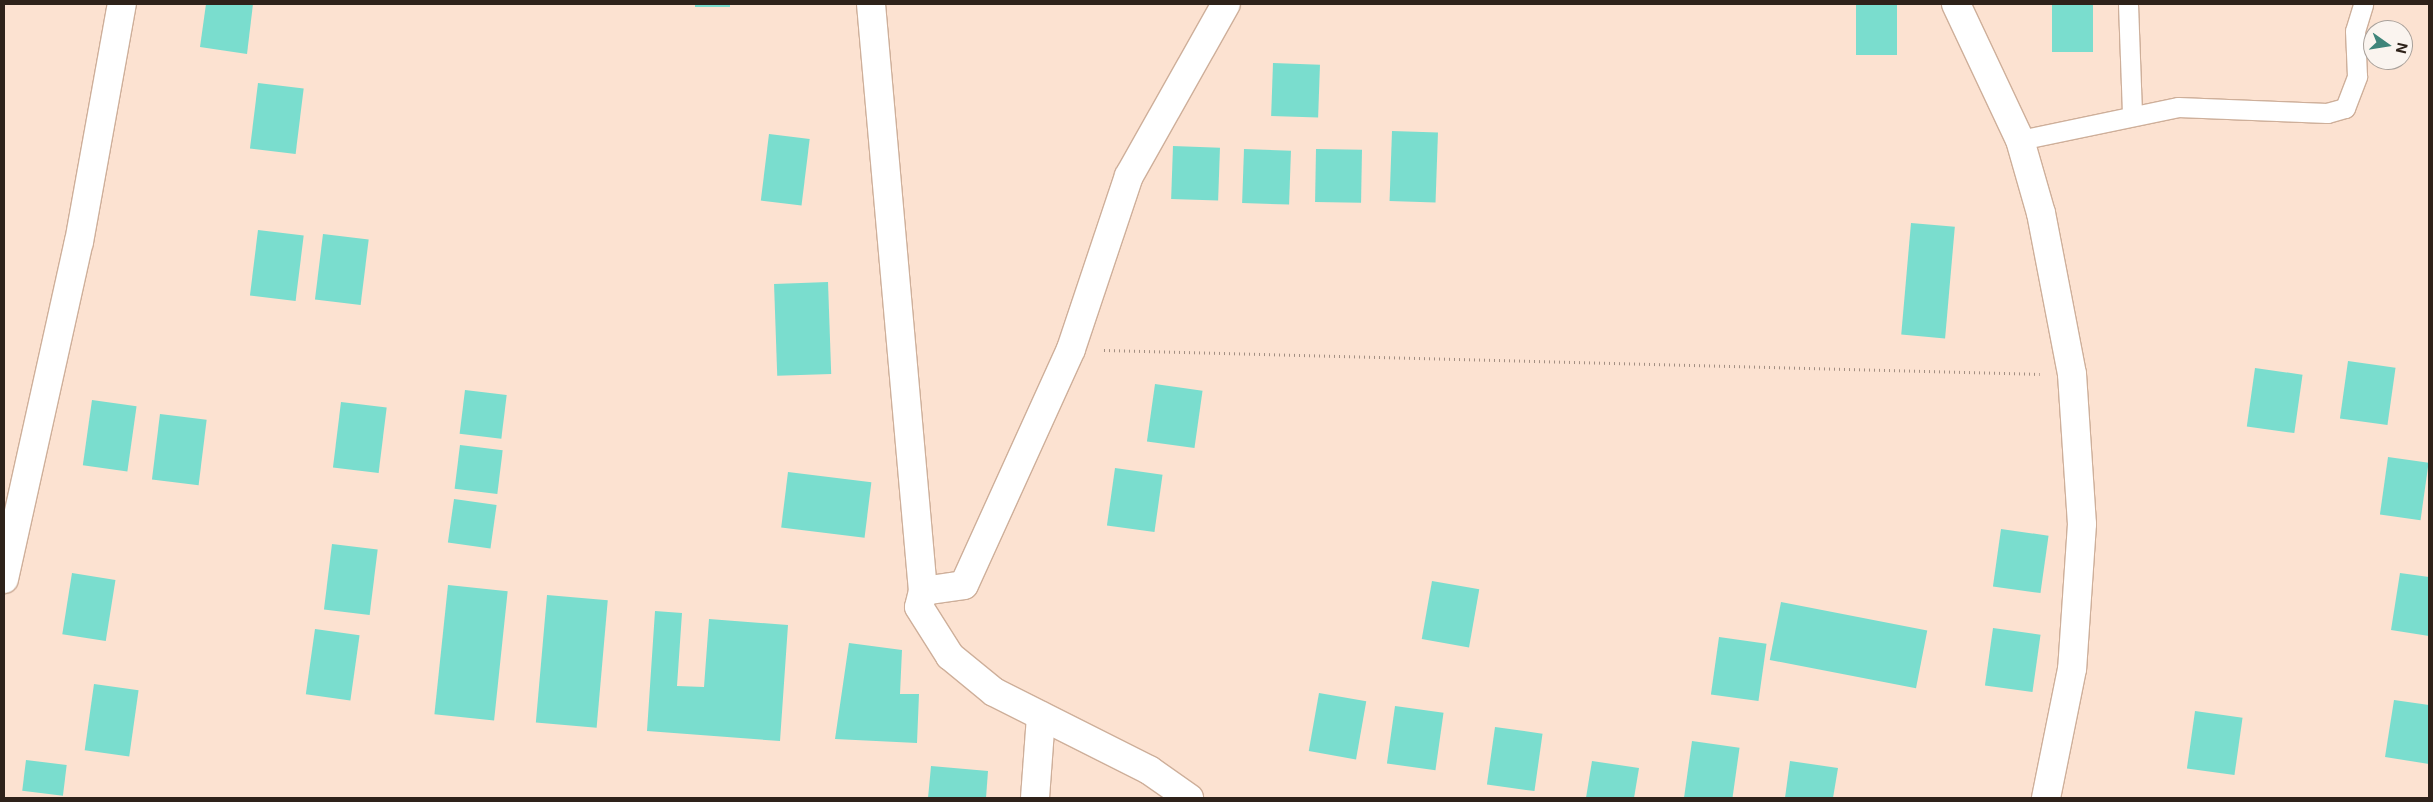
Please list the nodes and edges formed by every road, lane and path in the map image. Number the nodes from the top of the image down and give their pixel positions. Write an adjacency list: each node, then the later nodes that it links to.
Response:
1 (122, 4): 11 (street)
2 (871, 4): 12 (street)
3 (1226, 4): 9 (street)
4 (1956, 4): 8 (street)
5 (2128, 4): 7 (lane)
6 (2364, 4): 7 (lane)
7 (2132, 115): 8 (lane)
8 (2020, 140): 10 (street)
9 (1071, 349): 10 (path); 12 (street)
10 (2072, 374): 16 (street)
11 (4, 579)
12 (923, 591): 13 (street)
13 (1041, 716): 14 (street); 15 (street)
14 (1035, 798)
15 (1190, 798)
16 (2046, 798)

